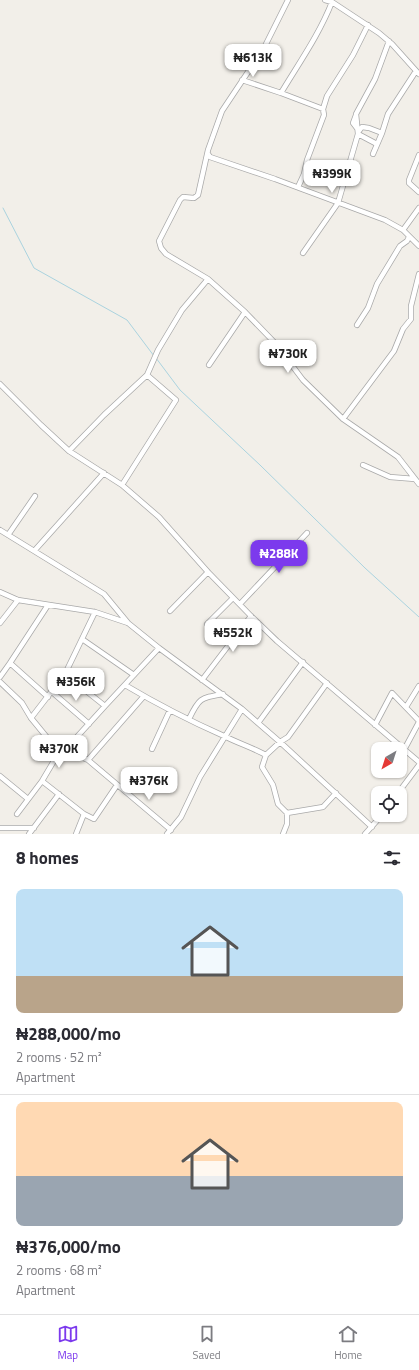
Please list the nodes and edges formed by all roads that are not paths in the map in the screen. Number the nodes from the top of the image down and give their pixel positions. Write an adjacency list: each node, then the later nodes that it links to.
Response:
1 (288, 0): 7 (street)
2 (325, 0): 3 (street)
3 (332, 2): 4 (street); 8 (street)
4 (368, 25): 5 (street); 9 (street)
5 (388, 41): 6 (street); 10 (street)
6 (418, 73): 11 (street)
7 (242, 80): 8 (street); 13 (street)
8 (281, 93): 9 (street)
9 (323, 109): 16 (street)
10 (358, 132): 11 (street); 12 (street); 18 (street)
11 (382, 133): 14 (street)
12 (375, 143)
13 (208, 154): 16 (street); 25 (street)
14 (372, 154)
15 (419, 156): 17 (street)
16 (298, 187): 18 (street)
17 (419, 192)
18 (338, 203): 20 (street); 23 (street)
19 (419, 208): 20 (street)
20 (403, 230): 21 (street)
21 (409, 237): 22 (street); 27 (street)
22 (419, 246)
23 (303, 253)
24 (419, 274): 31 (street)
25 (208, 279): 26 (street); 29 (street)
26 (245, 312): 28 (street); 31 (street)
27 (357, 325)
28 (209, 365)
29 (147, 375): 32 (street); 37 (street)
30 (0, 384): 32 (street)
31 (343, 419): 35 (street)
32 (69, 451): 34 (street)
33 (363, 465): 35 (street)
34 (104, 473): 37 (street); 42 (street)
35 (415, 479): 36 (street)
36 (419, 484)
37 (122, 485): 43 (street)
38 (35, 496): 41 (street)
39 (0, 530): 41 (street)
40 (307, 533): 47 (street)
41 (8, 535): 42 (street)
42 (35, 550): 53 (street)
43 (208, 572): 45 (street); 49 (street)
44 (0, 592): 46 (street)
45 (232, 598): 47 (street); 54 (street)
46 (18, 600): 48 (street); 52 (street)
47 (240, 604): 51 (street)
48 (48, 605): 50 (street); 58 (street)
49 (170, 611)
50 (95, 612): 53 (street); 55 (street)
51 (251, 616): 57 (street); 62 (street)
52 (0, 623)
53 (128, 623): 56 (street)
54 (207, 624)
55 (82, 639): 59 (street); 60 (street)
56 (159, 648): 60 (street); 62 (street)
57 (303, 662): 64 (street); 78 (street)
58 (10, 663): 61 (street); 70 (street)
59 (65, 674): 67 (street); 71 (street)
60 (134, 675): 65 (street)
61 (0, 677)
62 (202, 680): 68 (street)
63 (0, 682): 75 (street)
64 (326, 683): 80 (street); 82 (street)
65 (125, 685): 69 (street); 71 (street)
66 (419, 686): 72 (street)
67 (52, 692): 70 (street); 79 (street)
68 (223, 694): 73 (street); 76 (street)
69 (144, 696): 74 (street); 89 (street)
70 (48, 697): 75 (street)
71 (105, 706): 79 (street)
72 (406, 707): 77 (street); 80 (street)
73 (242, 709): 78 (street); 81 (street)
74 (170, 710): 76 (street); 85 (street)
75 (32, 718): 86 (street)
76 (189, 719): 81 (street)
77 (419, 722): 84 (street)
78 (258, 723): 82 (street)
79 (89, 724): 86 (street)
80 (375, 725): 83 (street)
81 (224, 736): 88 (street); 106 (street)
82 (280, 742): 88 (street); 96 (street)
83 (395, 742)
84 (407, 744)
85 (152, 749)
86 (63, 750): 89 (street); 93 (street)
87 (407, 752): 90 (street)
88 (266, 755): 99 (street)
89 (88, 760): 94 (street)
90 (419, 762)
91 (419, 765): 95 (street)
92 (0, 776): 98 (street)
93 (42, 781): 97 (street); 98 (street)
94 (117, 785): 101 (street); 106 (street)
95 (403, 786)
96 (336, 793): 99 (street); 103 (street)
97 (59, 794): 101 (street); 105 (street)
98 (28, 799): 100 (street)
99 (287, 813): 110 (street)
100 (17, 814)
101 (84, 814): 108 (street)
102 (376, 822): 103 (street)
103 (372, 827): 111 (street)
104 (0, 828): 105 (street)
105 (34, 828): 107 (street)
106 (171, 830): 109 (street)
107 (29, 834)
108 (76, 834)
109 (167, 834)
110 (283, 834)
111 (365, 834)

